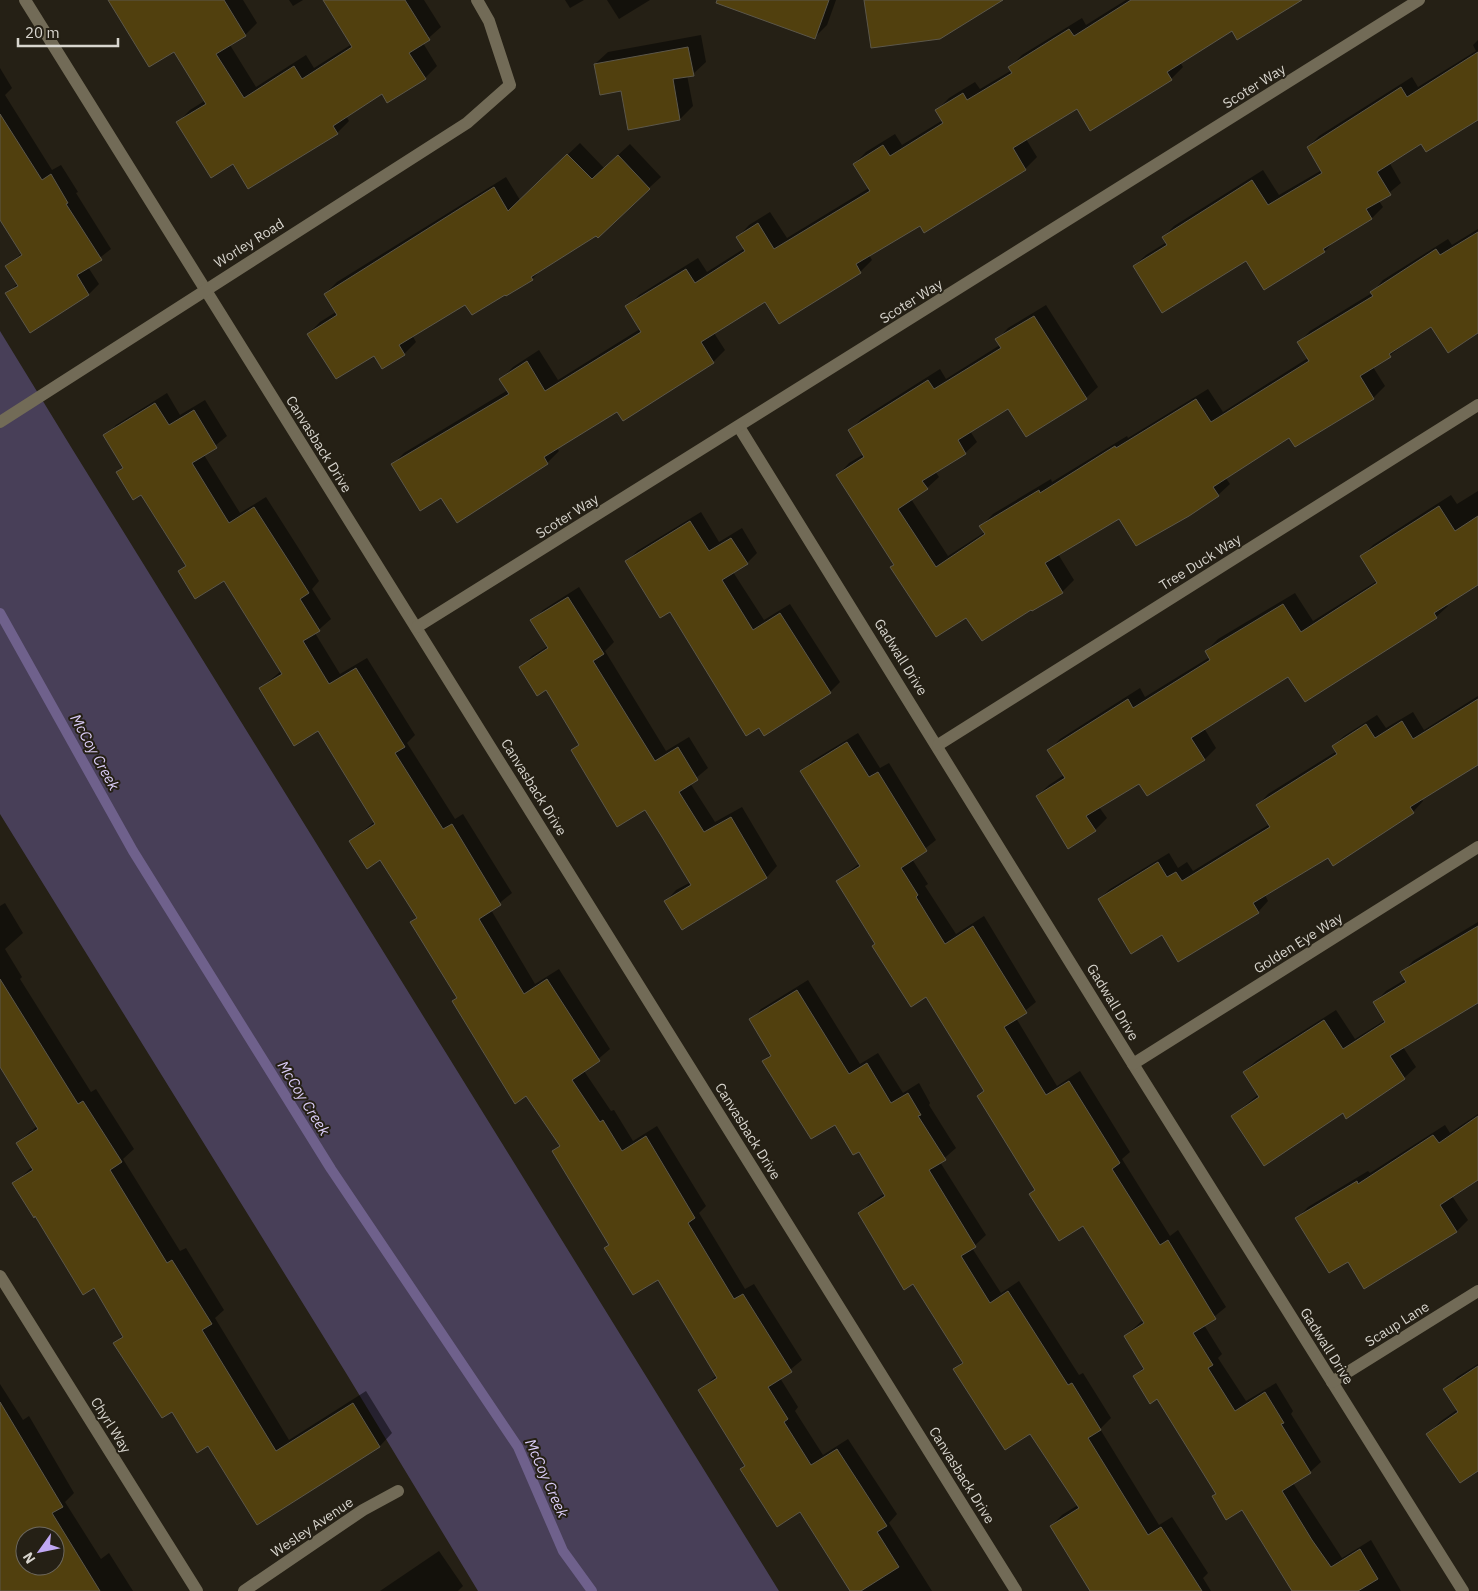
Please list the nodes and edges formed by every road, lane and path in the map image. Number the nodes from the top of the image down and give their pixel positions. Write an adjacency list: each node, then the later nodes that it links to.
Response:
1 (25, 0): 4 (street, Canvasback Drive)
2 (477, 0): 4 (street, Worley Road)
3 (1419, 0): 7 (street, Scoter Way)
4 (204, 290): 6 (street, Worley Road); 8 (street, Canvasback Drive)
5 (1478, 406): 9 (street, Tree Duck Way)
6 (0, 422)
7 (739, 427): 8 (street, Scoter Way); 9 (street, Gadwall Drive)
8 (417, 627): 18 (street, Canvasback Drive)
9 (938, 744): 11 (street, Gadwall Drive)
10 (1478, 848): 11 (street, Golden Eye Way)
11 (1133, 1064): 14 (street, Gadwall Drive)
12 (0, 1276): 16 (street, Chyrl Way)
13 (1478, 1291): 14 (street, Scaup Lane)
14 (1332, 1382): 19 (street, Gadwall Drive)
15 (398, 1491): 17 (street, Wesley Avenue)
16 (197, 1591)
17 (244, 1591)
18 (1016, 1591)
19 (1463, 1591)

